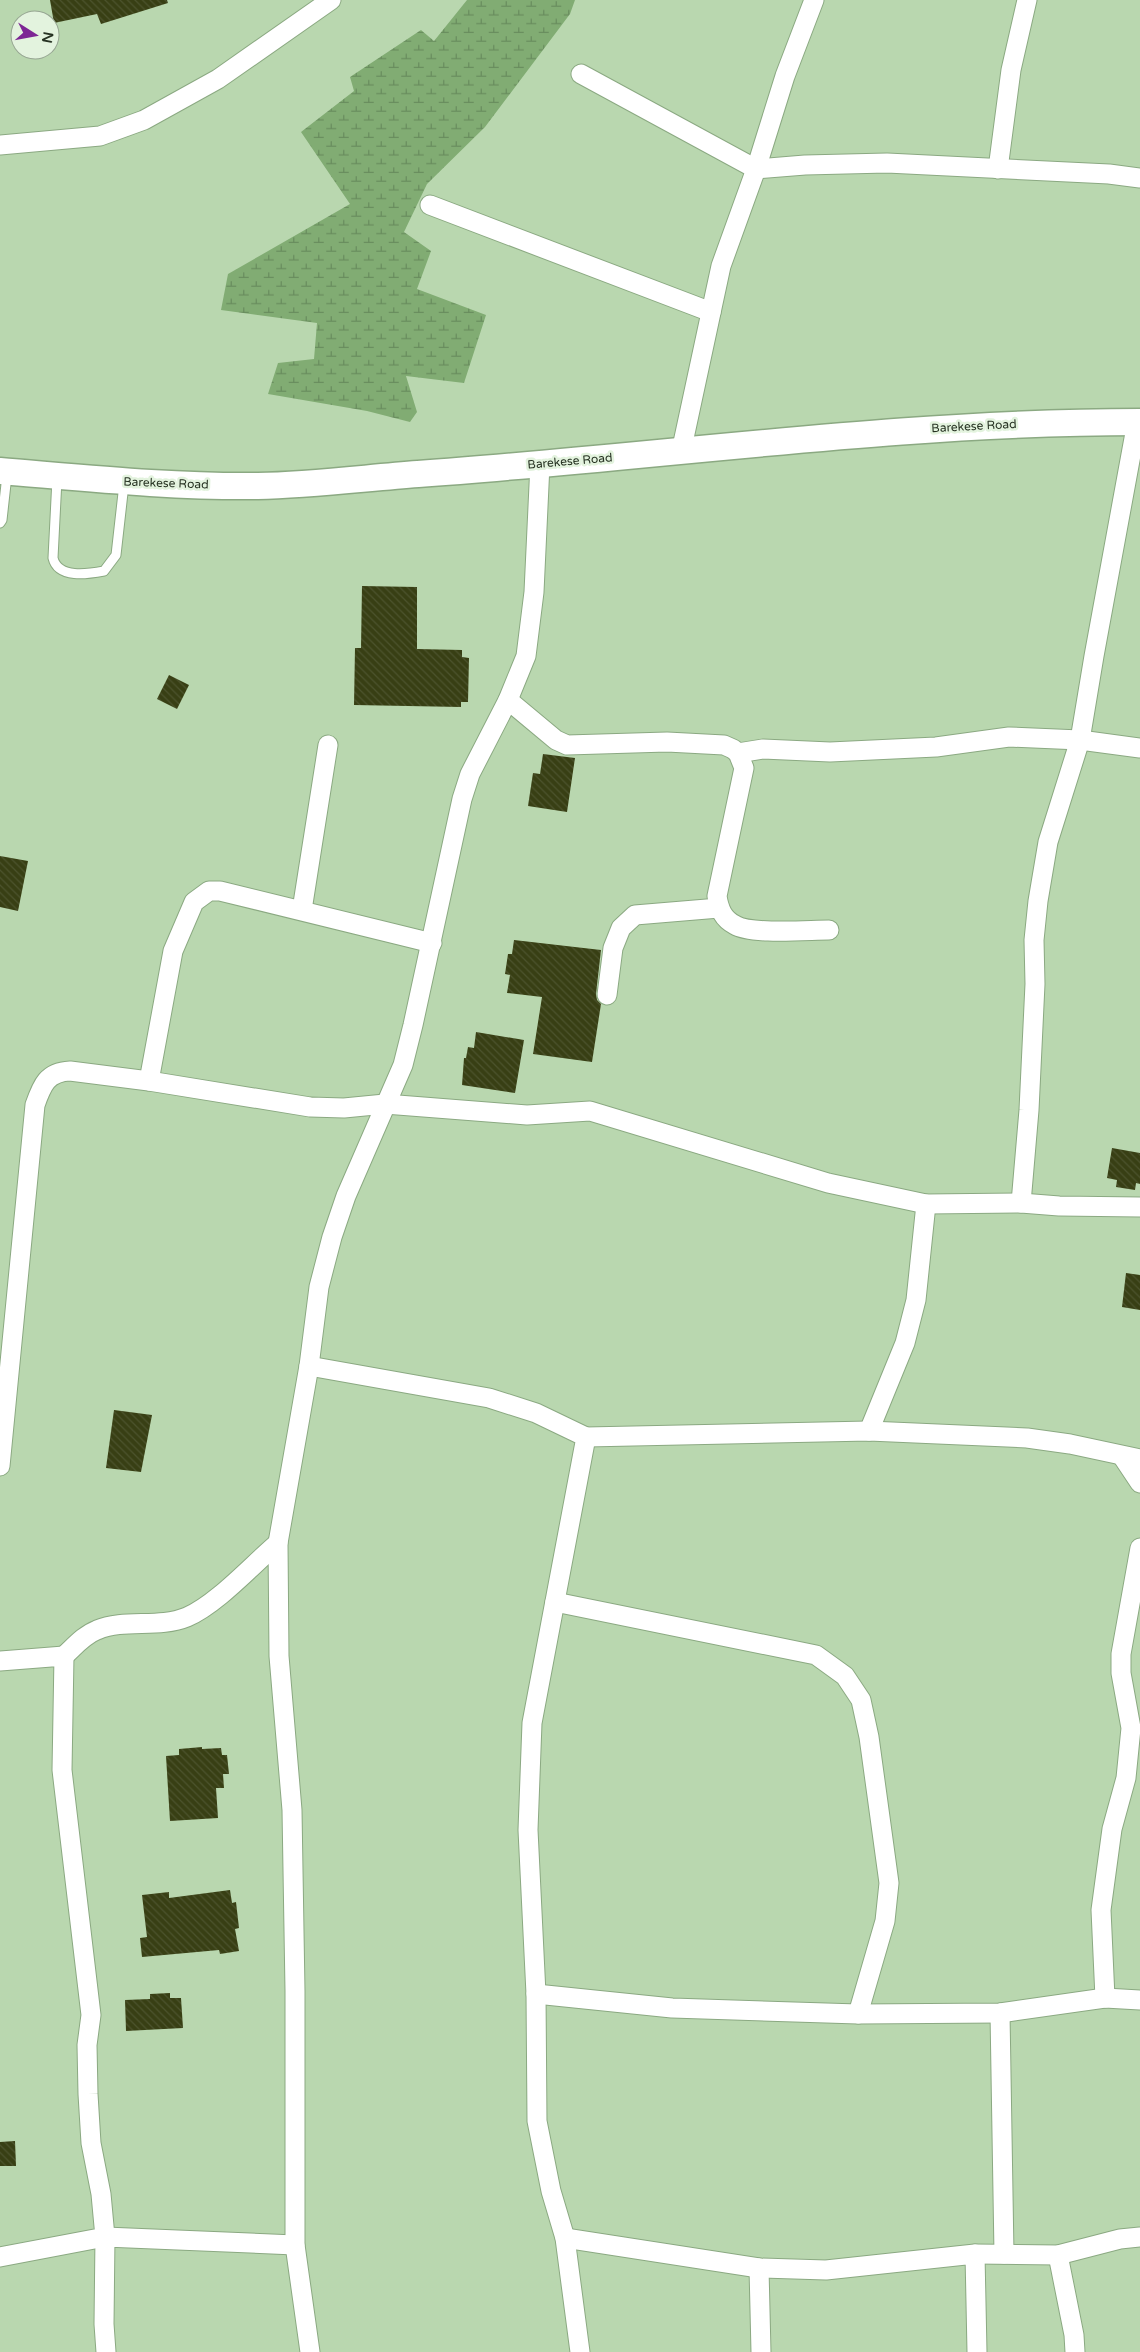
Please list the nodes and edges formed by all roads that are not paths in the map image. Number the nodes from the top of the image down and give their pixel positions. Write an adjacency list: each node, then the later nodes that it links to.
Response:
1 (330, 0): 5 (street)
2 (814, 0): 6 (street)
3 (1027, 0): 7 (street)
4 (581, 74): 6 (street)
5 (0, 145)
6 (756, 169): 7 (street); 10 (street)
7 (998, 169): 8 (street)
8 (1140, 178)
9 (430, 205): 10 (street)
10 (711, 312): 12 (street)
11 (1139, 422): 12 (main road, Barekese Road); 19 (street)
12 (681, 452): 13 (main road, Barekese Road)
13 (540, 464): 16 (main road, Barekese Road); 18 (street)
14 (3, 472): 15 (main road, Barekese Road); 17 (lane)
15 (58, 476): 16 (main road, Barekese Road); 16 (lane)
16 (125, 482)
17 (0, 523)
18 (508, 700): 22 (street); 26 (street)
19 (1080, 740): 21 (street); 22 (street); 30 (street)
20 (328, 745): 24 (street)
21 (1140, 748)
22 (738, 754): 23 (street)
23 (719, 908): 25 (street); 27 (street)
24 (302, 910): 26 (street); 28 (street)
25 (829, 930)
26 (432, 943): 29 (street)
27 (607, 995)
28 (149, 1081): 29 (street); 37 (street)
29 (385, 1104): 31 (street); 33 (street)
30 (1021, 1203): 31 (street); 32 (street)
31 (926, 1204): 34 (street)
32 (1140, 1207)
33 (308, 1366): 35 (street); 39 (street)
34 (869, 1431): 35 (street); 36 (street)
35 (586, 1437): 41 (street)
36 (1131, 1457): 38 (street)
37 (0, 1466)
38 (1140, 1483)
39 (278, 1543): 42 (street); 53 (street)
40 (1140, 1548): 44 (street)
41 (555, 1602): 45 (street); 48 (street)
42 (64, 1656): 43 (street); 50 (street)
43 (0, 1661)
44 (1136, 1728): 46 (street)
45 (536, 1994): 48 (street); 52 (street)
46 (1105, 1998): 47 (street); 49 (street)
47 (1140, 2000)
48 (858, 2014): 49 (street)
49 (1000, 2014): 55 (street)
50 (105, 2237): 53 (street); 57 (street); 59 (street)
51 (1140, 2237): 56 (street)
52 (565, 2238): 58 (street); 61 (street)
53 (295, 2245): 60 (street)
54 (975, 2254): 55 (street); 58 (street); 63 (street)
55 (1004, 2254): 56 (street)
56 (1058, 2255): 64 (street)
57 (0, 2257)
58 (759, 2268): 62 (street)
59 (106, 2352)
60 (310, 2352)
61 (580, 2352)
62 (761, 2352)
63 (978, 2352)
64 (1075, 2352)

